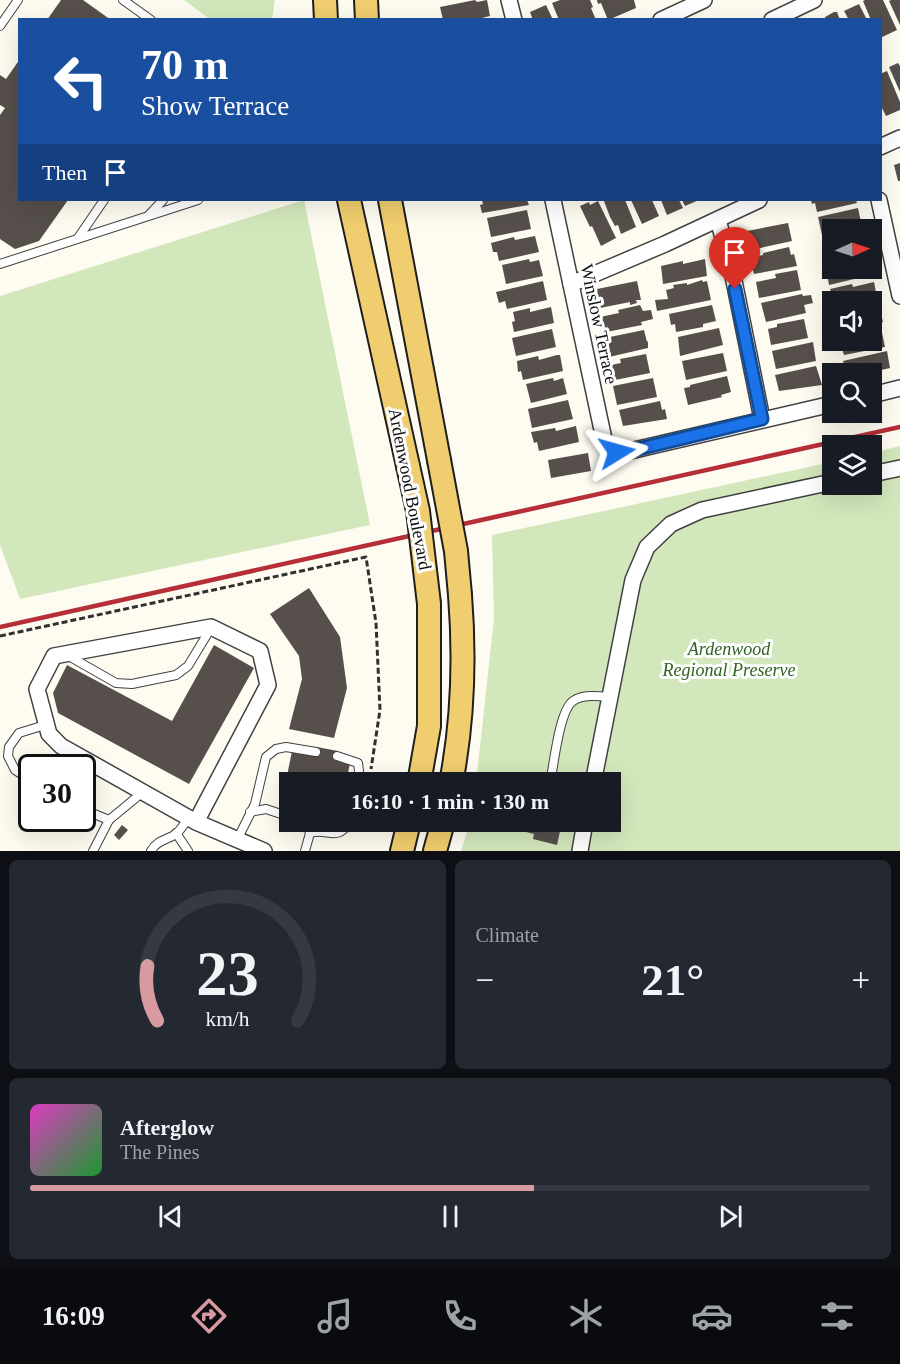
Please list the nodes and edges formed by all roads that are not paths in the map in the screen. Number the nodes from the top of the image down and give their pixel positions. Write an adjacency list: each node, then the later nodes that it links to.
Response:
1 (18, 0): 14 (lane)
2 (123, 0): 8 (lane)
3 (325, 0): 9 (main road)
4 (366, 0): 10 (main road)
5 (509, 0): 11 (street)
6 (704, 0): 12 (street)
7 (814, 0): 13 (street)
8 (148, 18)
9 (326, 18)
10 (367, 18)
11 (514, 18)
12 (666, 18)
13 (775, 18)
14 (0, 26)
15 (900, 138): 16 (street)
16 (882, 146)
17 (104, 201): 27 (lane)
18 (162, 201): 25 (lane)
19 (195, 201): 25 (lane)
20 (349, 201): 46 (main road, Ardenwood Boulevard, bridge)
21 (390, 201): 47 (main road, Ardenwood Boulevard, bridge)
22 (553, 201): 29 (street, Winslow Terrace)
23 (757, 201): 26 (street)
24 (879, 201): 30 (street)
25 (148, 216): 27 (lane)
26 (717, 220): 29 (street); 34 (street)
27 (78, 238): 28 (lane)
28 (0, 264)
29 (571, 284): 34 (street, Winslow Terrace)
30 (900, 296)
31 (900, 388): 32 (street)
32 (882, 392)
33 (822, 406): 34 (street)
34 (762, 419)
35 (900, 468): 36 (street)
36 (882, 472)
37 (822, 484): 40 (street)
38 (212, 627): 39 (street); 39 (lane); 55 (street)
39 (65, 654): 41 (street)
40 (610, 697): 48 (lane); 49 (street)
41 (45, 725): 44 (lane); 50 (street)
42 (316, 752): 51 (lane)
43 (337, 756): 45 (lane)
44 (18, 772)
45 (359, 772)
46 (421, 772)
47 (453, 772)
48 (552, 772)
49 (595, 772)
50 (143, 792): 54 (lane); 55 (street)
51 (250, 812): 52 (lane); 64 (lane)
52 (279, 813)
53 (96, 815): 54 (lane)
54 (109, 820): 65 (lane)
55 (193, 820): 62 (lane); 64 (street)
56 (315, 832): 63 (lane)
57 (323, 832): 58 (lane)
58 (341, 832)
59 (407, 832): 70 (main road)
60 (440, 832): 71 (main road)
61 (583, 832): 72 (street)
62 (176, 833): 66 (lane); 67 (lane)
63 (310, 834): 69 (lane)
64 (237, 840): 68 (street)
65 (93, 851)
66 (152, 851)
67 (188, 851)
68 (264, 851)
69 (305, 851)
70 (402, 851)
71 (435, 851)
72 (580, 851)

